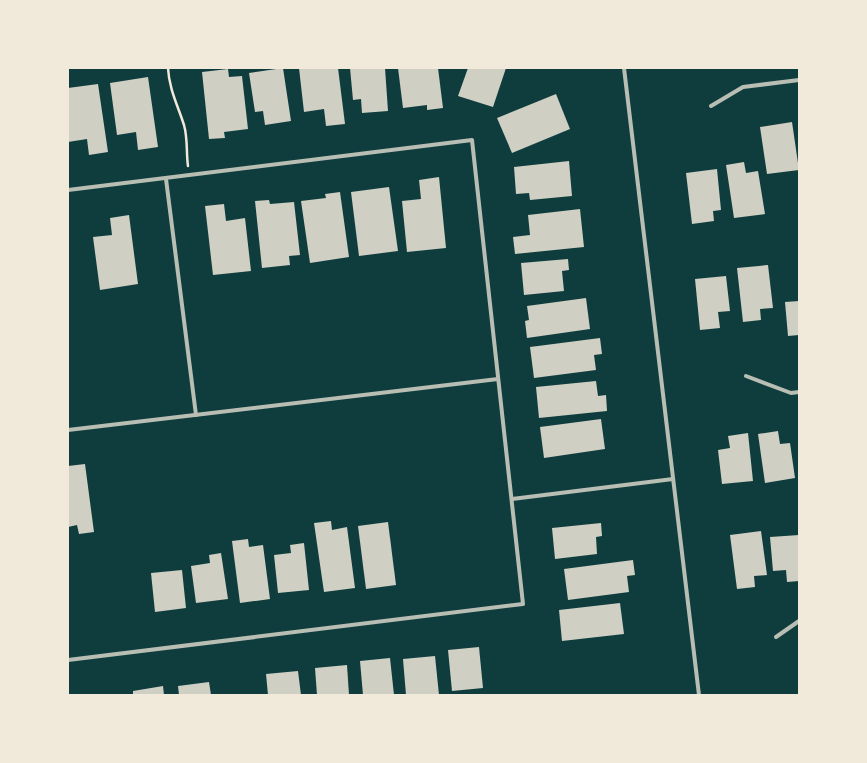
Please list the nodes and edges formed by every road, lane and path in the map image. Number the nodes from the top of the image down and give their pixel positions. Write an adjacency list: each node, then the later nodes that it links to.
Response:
1 (168, 68): 5 (path)
2 (624, 68): 13 (street)
3 (799, 80): 4 (street)
4 (711, 106)
5 (189, 176): 6 (street); 9 (street)
6 (166, 179): 7 (street); 11 (street)
7 (68, 190)
8 (746, 376): 10 (street)
9 (498, 379): 11 (street); 14 (street)
10 (799, 392)
11 (196, 415): 12 (street)
12 (68, 430)
13 (674, 479): 14 (street); 18 (street)
14 (512, 499): 17 (street)
15 (799, 621): 16 (street)
16 (776, 637)
17 (68, 660)
18 (699, 695)

